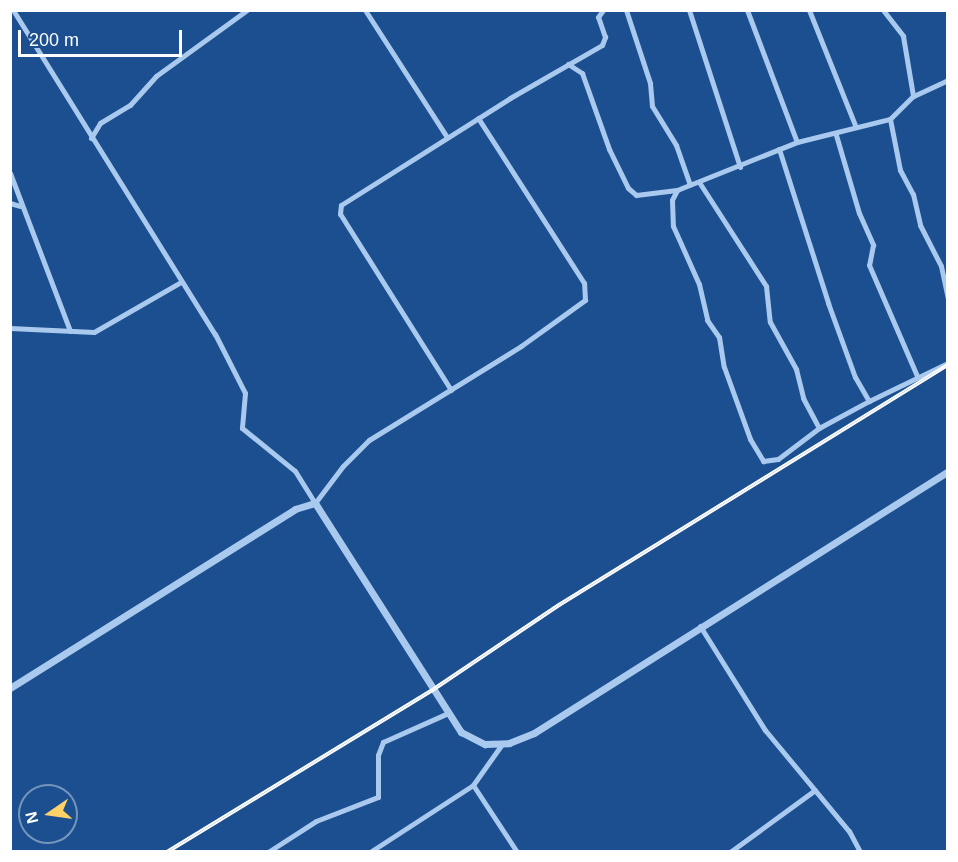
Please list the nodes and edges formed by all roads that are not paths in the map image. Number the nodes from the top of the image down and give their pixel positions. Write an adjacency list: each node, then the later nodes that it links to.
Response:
1 (247, 10): 18 (street)
2 (364, 10): 17 (street)
3 (603, 10): 10 (street)
4 (626, 10): 24 (street)
5 (689, 10): 21 (street)
6 (747, 10): 19 (street)
7 (809, 10): 15 (street)
8 (883, 10): 12 (street)
9 (13, 16): 18 (street)
10 (568, 64): 13 (street); 25 (street)
11 (948, 80): 12 (street)
12 (913, 96): 14 (street)
13 (478, 118): 17 (street); 34 (street)
14 (890, 119): 15 (street); 29 (street)
15 (855, 125): 16 (street)
16 (836, 135): 19 (street); 33 (street)
17 (447, 137): 34 (street)
18 (91, 138): 28 (street)
19 (796, 142): 20 (street)
20 (779, 149): 21 (street); 35 (street)
21 (740, 167): 23 (street)
22 (10, 173): 27 (street)
23 (699, 182): 24 (street); 36 (street)
24 (690, 185): 25 (street)
25 (677, 190): 36 (street)
26 (10, 203): 27 (street)
27 (20, 206): 31 (street)
28 (181, 282): 31 (street); 38 (street)
29 (948, 298)
30 (10, 328): 31 (street)
31 (70, 331)
32 (948, 363): 33 (street)
33 (917, 376): 35 (street)
34 (451, 390): 38 (street)
35 (869, 401): 36 (street)
36 (819, 428)
37 (948, 471): 39 (street)
38 (315, 503): 40 (street); 41 (street)
39 (700, 626): 42 (street); 44 (street)
40 (10, 688)
41 (448, 713): 42 (street); 45 (street)
42 (502, 744): 43 (street)
43 (473, 785): 46 (street); 47 (street)
44 (815, 790): 48 (street); 49 (street)
45 (268, 852)
46 (370, 852)
47 (516, 852)
48 (730, 852)
49 (860, 852)

